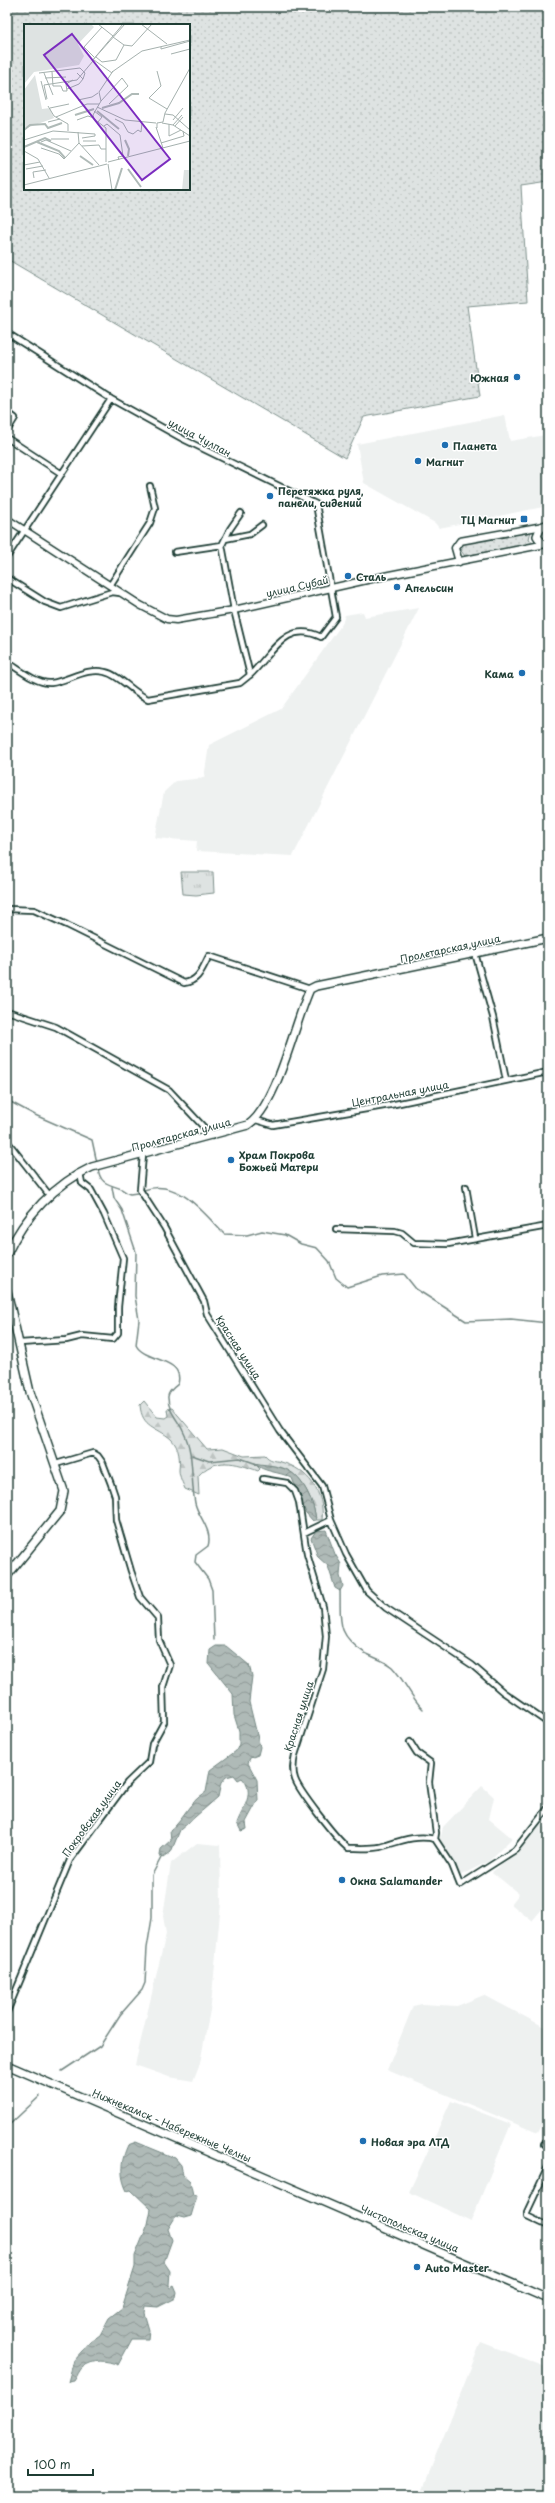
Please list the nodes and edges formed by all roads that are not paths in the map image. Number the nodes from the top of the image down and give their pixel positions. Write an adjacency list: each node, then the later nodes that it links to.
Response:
1 (7, 333): 2 (street, улица Чулпан)
2 (111, 399): 6 (street); 21 (street, улица Чулпан)
3 (7, 412): 4 (street)
4 (7, 431)
5 (7, 438): 6 (street)
6 (62, 474): 12 (street)
7 (150, 486): 20 (street)
8 (241, 512): 13 (street)
9 (7, 519): 12 (street, улица Субай)
10 (262, 525): 13 (street)
11 (546, 525): 14 (main road); 18 (street)
12 (24, 530): 17 (street); 20 (street, улица Субай)
13 (225, 539): 15 (street)
14 (547, 544): 18 (street, улица Субай)
15 (222, 545): 16 (street); 23 (street)
16 (175, 552)
17 (7, 557)
18 (459, 562): 21 (street, улица Субай)
19 (7, 578): 22 (street)
20 (111, 584): 22 (street, улица Субай)
21 (332, 588): 23 (street, улица Субай); 25 (street)
22 (122, 593): 23 (street, улица Субай)
23 (234, 610): 25 (street)
24 (7, 662): 25 (street)
25 (250, 675)
26 (7, 909): 29 (street)
27 (548, 938): 28 (main road, Пролетарская улица)
28 (475, 953): 29 (main road, Пролетарская улица); 32 (street)
29 (310, 990): 33 (main road)
30 (7, 1011): 34 (street)
31 (548, 1072): 32 (street, Центральная улица)
32 (506, 1080): 33 (street, Центральная улица)
33 (256, 1120): 34 (main road, Пролетарская улица)
34 (212, 1136): 36 (main road, Пролетарская улица)
35 (7, 1141): 39 (street)
36 (144, 1155): 37 (main road, Пролетарская улица); 48 (street, Красная улица)
37 (80, 1173): 39 (main road, Пролетарская улица); 45 (street)
38 (466, 1187): 42 (street)
39 (50, 1196): 43 (main road, Пролетарская улица)
40 (548, 1226): 42 (street)
41 (336, 1229): 42 (street)
42 (474, 1238)
43 (7, 1254)
44 (7, 1291): 45 (main road)
45 (20, 1343): 46 (main road)
46 (56, 1464): 50 (main road); 55 (street, Покровская улица)
47 (263, 1479): 49 (street, Красная улица)
48 (331, 1520): 49 (street); 51 (street, Красная улица)
49 (304, 1533): 54 (street, Красная улица)
50 (7, 1576)
51 (548, 1723)
52 (410, 1742): 54 (street)
53 (548, 1808): 54 (street)
54 (435, 1839)
55 (7, 2012)
56 (7, 2065): 58 (main road, Нижнекамск - Набережные Челны)
57 (548, 2167): 59 (street)
58 (329, 2204): 60 (main road, Чистопольская улица)
59 (548, 2226)
60 (548, 2299)

